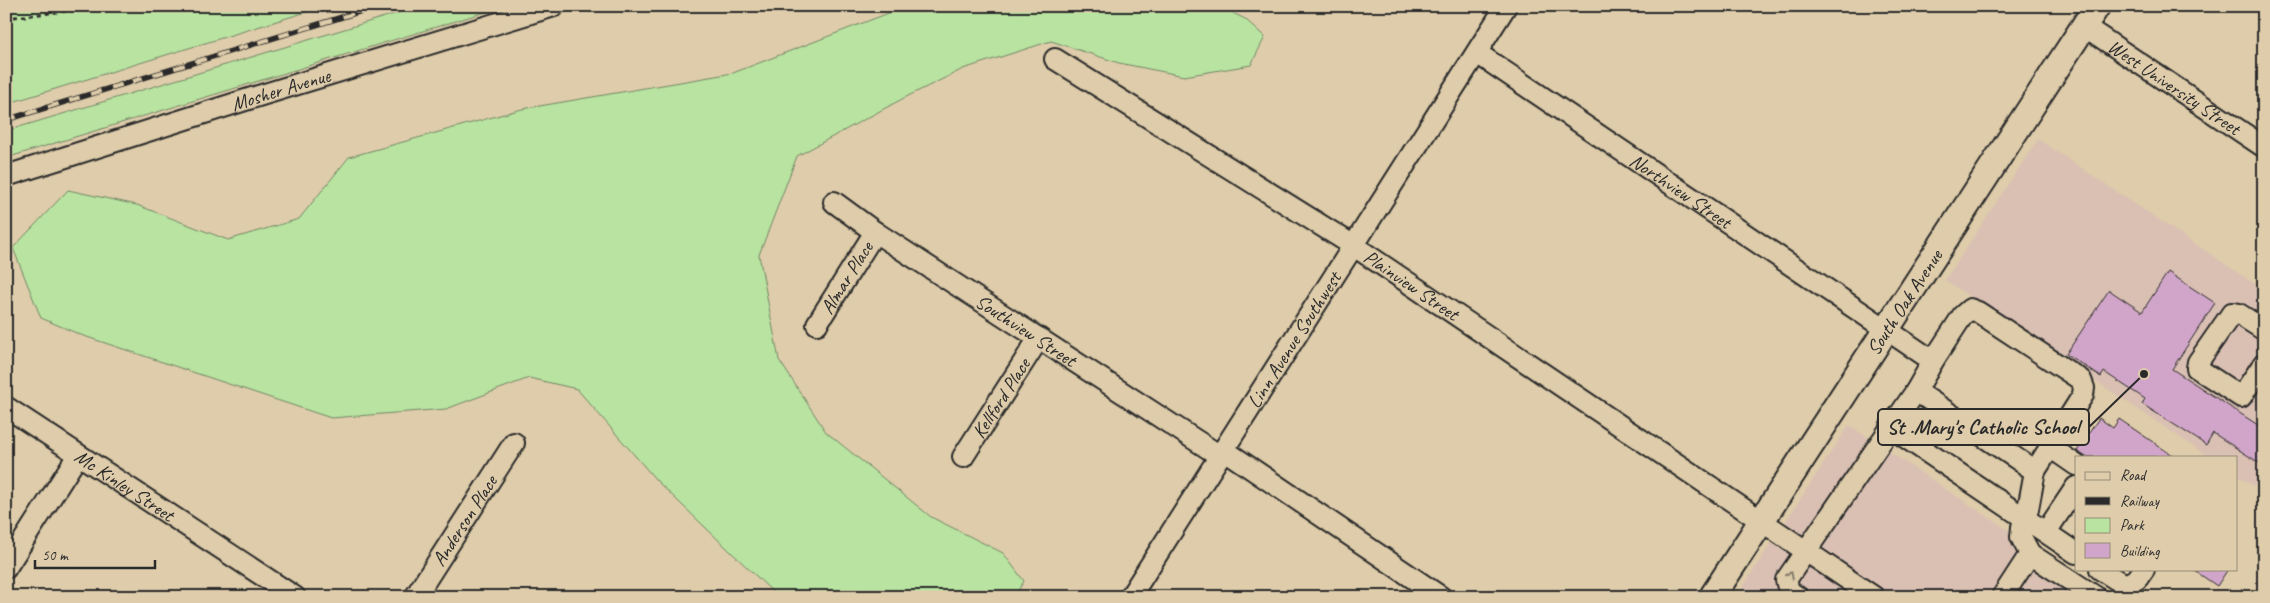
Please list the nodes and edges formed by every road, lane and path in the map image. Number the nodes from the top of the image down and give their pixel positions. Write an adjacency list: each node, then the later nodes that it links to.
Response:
1 (110, 6): 5 (path)
2 (554, 6): 9 (street, Mosher Avenue)
3 (1506, 6): 6 (street, Linn Avenue Southwest)
4 (2091, 16): 8 (street, West University Street); 14 (main road, South Oak Avenue)
5 (6, 18)
6 (1477, 53): 12 (street, Linn Avenue Southwest); 14 (street, Northview Street)
7 (1054, 59): 12 (street, Plainview Street)
8 (2264, 147)
9 (6, 176)
10 (834, 202): 11 (street, Southview Street)
11 (875, 232): 13 (street, Almar Place); 16 (street, Southview Street)
12 (1354, 246): 24 (street, Linn Avenue Southwest); 31 (street, Plainview Street)
13 (817, 324)
14 (1886, 330): 17 (street, Northview Street); 31 (main road, South Oak Avenue)
15 (2264, 330): 18 (street)
16 (1039, 338): 24 (street, Southview Street); 26 (street, Kellford Place)
17 (1933, 361): 19 (street); 23 (street)
18 (2264, 363)
19 (1916, 391): 21 (street); 28 (street)
20 (6, 407): 25 (street, Mc Kinley Street)
21 (1890, 427): 30 (street); 33 (street)
22 (514, 443): 41 (street, Anderson Place)
23 (2050, 448): 27 (street); 28 (street)
24 (1222, 453): 40 (street, Southview Street); 42 (street, Linn Avenue Southwest)
25 (78, 454): 36 (street); 39 (street, Mc Kinley Street)
26 (963, 457)
27 (2075, 464)
28 (2035, 471): 30 (street)
29 (2075, 488): 32 (street)
30 (2024, 517): 32 (street); 35 (street)
31 (1761, 522): 33 (street, Plainview Street); 43 (main road, South Oak Avenue)
32 (2046, 532): 34 (street)
33 (1804, 552): 44 (street, one-way to 33); 45 (street, Plainview Street)
34 (2075, 552)
35 (2030, 554): 46 (street); 47 (street)
36 (6, 568)
37 (2102, 570): 38 (street)
38 (2143, 570)
39 (282, 593)
40 (1429, 594)
41 (415, 597)
42 (1130, 597)
43 (1712, 597)
44 (1798, 597)
45 (1874, 597)
46 (2002, 597)
47 (2096, 597)

